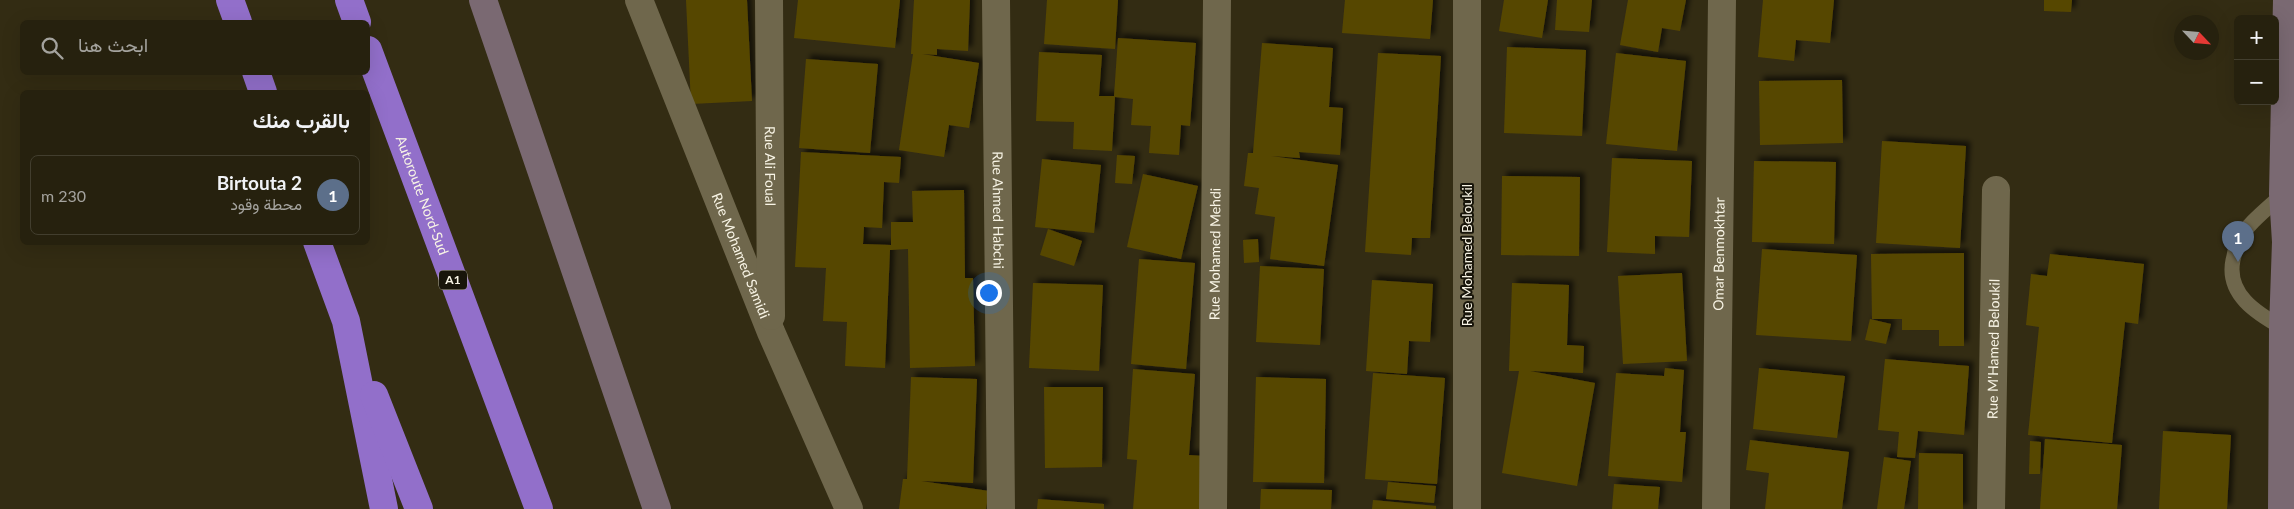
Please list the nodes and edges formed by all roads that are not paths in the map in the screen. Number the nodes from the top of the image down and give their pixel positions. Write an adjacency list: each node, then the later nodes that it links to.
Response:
1 (230, 0): 11 (highway)
2 (349, 0): 12 (highway)
3 (482, 0): 26 (main road)
4 (639, 0): 22 (street, Rue Mohamed Samidi)
5 (769, 0): 22 (street, Rue Ali Foual)
6 (996, 0): 28 (street, Rue Ahmed Habchi)
7 (1217, 0): 29 (street, Rue Mohamed Mehdi)
8 (1467, 0): 30 (street, Rue Mohamed Beloukil)
9 (1722, 0): 31 (street, Omar Benmokhtar)
10 (2287, 0): 17 (main road)
11 (237, 20)
12 (356, 20)
13 (370, 55): 25 (highway, Autoroute Nord-Sud / A1)
14 (257, 75): 15 (highway)
15 (262, 90)
16 (1996, 190): 32 (street, Rue M'Hamed Beloukil)
17 (2283, 194): 18 (main road); 21 (lane)
18 (2290, 243): 21 (main road)
19 (319, 245): 20 (highway)
20 (346, 321): 23 (highway); 24 (highway)
21 (2282, 328): 33 (main road)
22 (771, 332): 27 (street, Rue Mohamed Samidi)
23 (384, 509)
24 (419, 509)
25 (539, 509)
26 (657, 509)
27 (849, 509)
28 (1001, 509)
29 (1213, 509)
30 (1467, 509)
31 (1716, 509)
32 (1991, 509)
33 (2282, 509)

